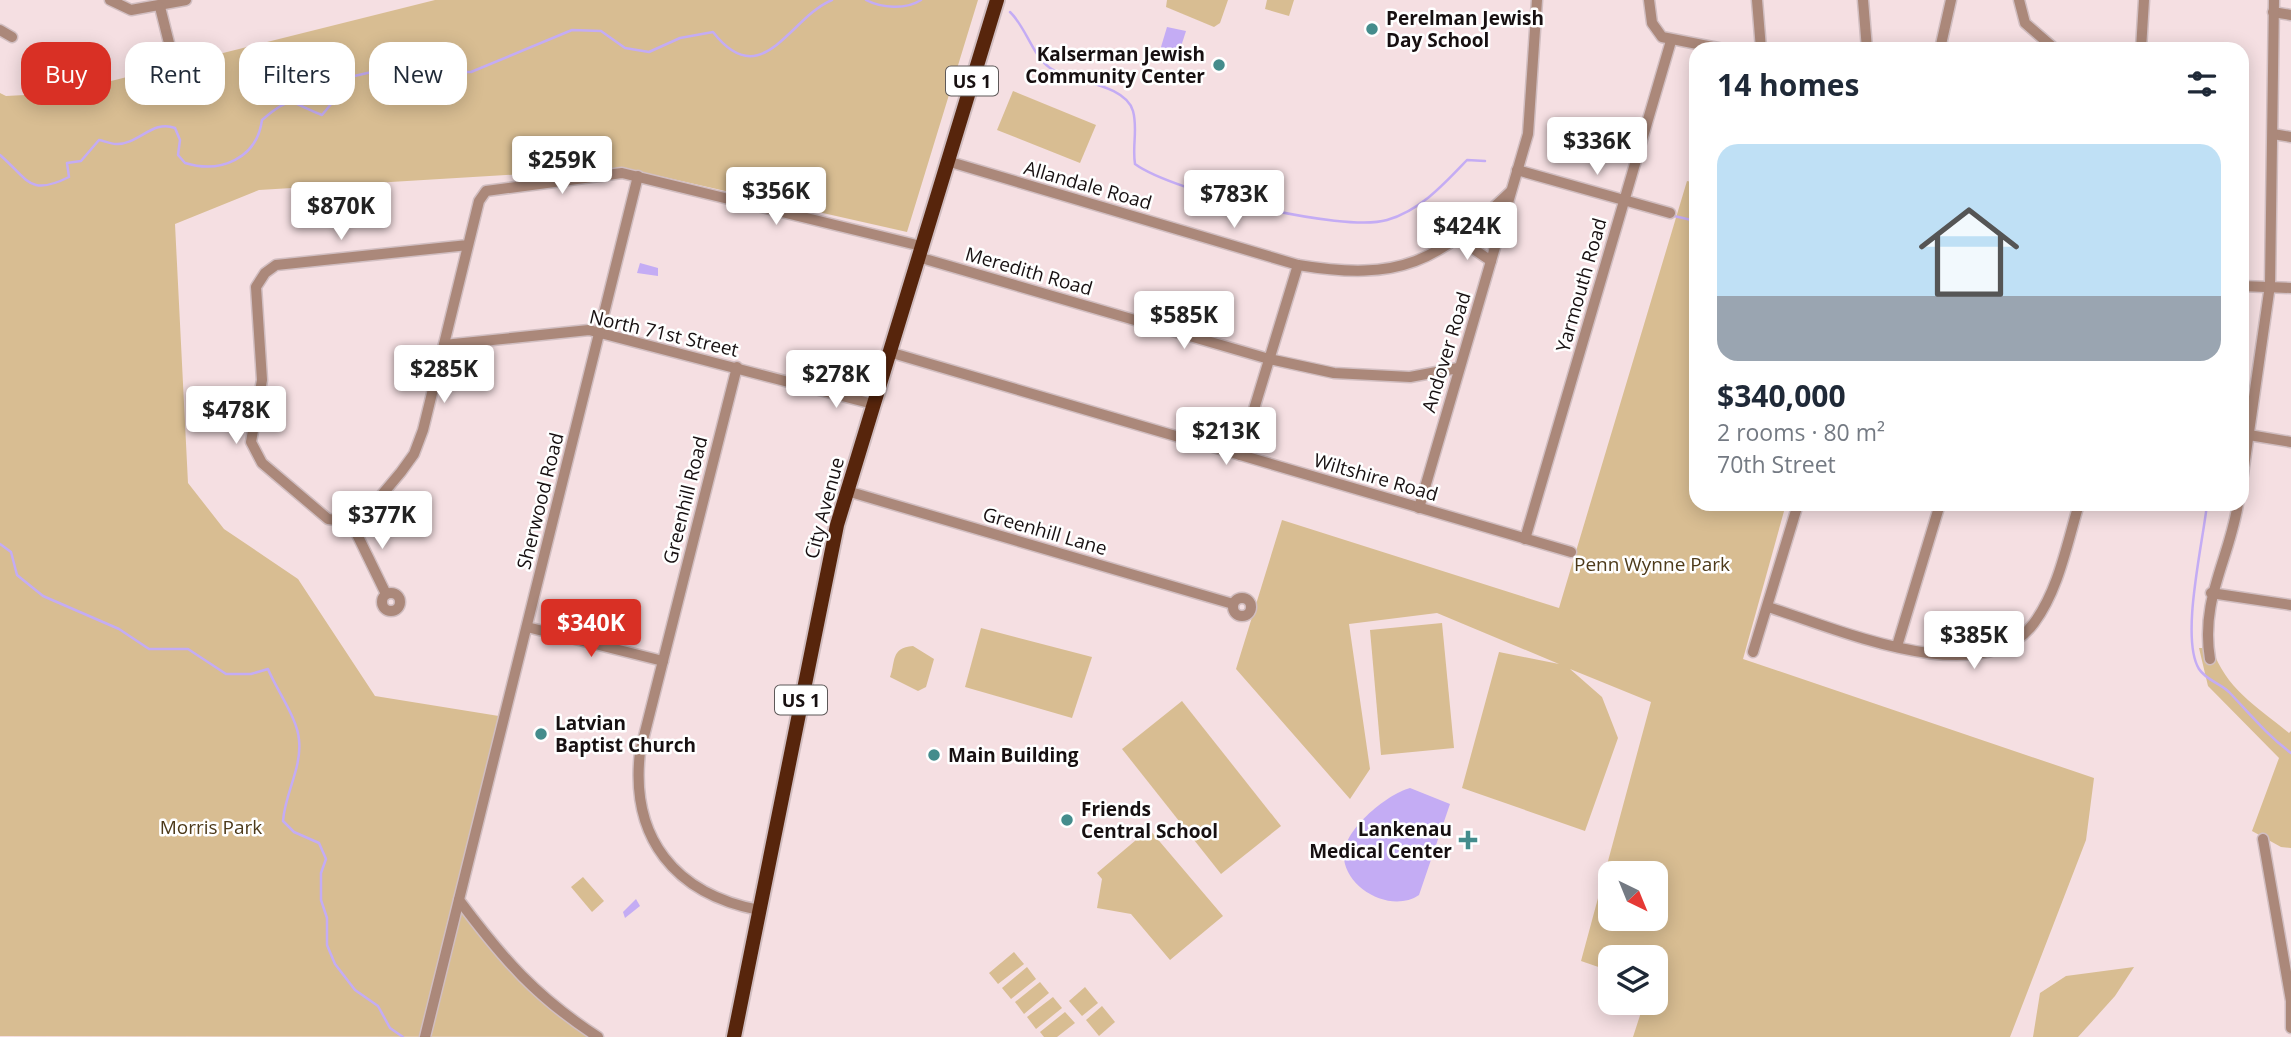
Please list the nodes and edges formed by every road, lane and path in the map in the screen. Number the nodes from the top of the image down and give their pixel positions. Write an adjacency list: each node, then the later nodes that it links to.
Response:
1 (110, 0): 12 (street)
2 (186, 0): 12 (street)
3 (997, 0): 27 (highway, City Avenue / US 1)
4 (1537, 0): 28 (street, Andover Road)
5 (1649, 0): 17 (street)
6 (1757, 0): 19 (street)
7 (1863, 0): 20 (street)
8 (1951, 0): 21 (street)
9 (2020, 0): 22 (street)
10 (2144, 0): 23 (street)
11 (2274, 0): 13 (street)
12 (160, 7): 18 (street)
13 (2273, 12): 14 (street); 25 (street)
14 (2291, 15)
15 (0, 30): 16 (street)
16 (12, 37)
17 (1671, 41): 24 (street); 31 (street, Yarmouth Road)
18 (169, 42)
19 (1760, 42)
20 (1866, 42)
21 (1942, 42)
22 (2047, 42)
23 (2141, 42)
24 (1689, 44)
25 (2273, 134): 26 (street); 38 (street)
26 (2291, 137)
27 (947, 161): 35 (highway, City Avenue / US 1); 37 (street, Allandale Road)
28 (1517, 170): 30 (street, Andover Road); 31 (street)
29 (638, 176): 34 (street, Meredith Road); 35 (street, Meredith Road); 41 (street, Sherwood Road)
30 (1510, 192): 33 (street, Allandale Road); 36 (street, Andover Road)
31 (1624, 200): 32 (street); 58 (street, Yarmouth Road)
32 (1670, 213)
33 (1459, 239): 36 (street); 37 (street, Allandale Road)
34 (468, 245): 42 (street); 57 (street)
35 (920, 252): 43 (highway, City Avenue / US 1); 44 (street, Meredith Road)
36 (1492, 261): 46 (street, Andover Road)
37 (1298, 265): 44 (street)
38 (2270, 285): 39 (street); 40 (street); 48 (street)
39 (2249, 286)
40 (2291, 288)
41 (599, 335): 42 (street, North 71st Street); 45 (street, North 71st Street); 65 (street, Sherwood Road)
42 (444, 345): 57 (street)
43 (889, 352): 47 (highway, City Avenue / US 1); 50 (street, Wiltshire Road)
44 (1269, 359): 46 (street, Meredith Road); 50 (street)
45 (737, 367): 47 (street, North 71st Street); 69 (street, Greenhill Road)
46 (1458, 369): 52 (street, Andover Road)
47 (873, 404): 51 (highway, City Avenue / US 1)
48 (2249, 435): 49 (street)
49 (2291, 442)
50 (1240, 455): 52 (street, Wiltshire Road)
51 (847, 491): 62 (street, Greenhill Lane); 72 (highway, City Avenue / US 1)
52 (1419, 508): 58 (street, Wiltshire Road)
53 (1796, 511): 64 (street)
54 (1938, 511): 66 (street)
55 (2077, 511): 66 (street)
56 (2236, 511): 60 (street)
57 (351, 522): 61 (street)
58 (1525, 539): 59 (street, Wiltshire Road)
59 (1571, 552)
60 (2211, 593): 63 (street); 68 (street)
61 (386, 594)
62 (1233, 604)
63 (2291, 605)
64 (1768, 607): 66 (street); 67 (street)
65 (527, 627): 69 (street); 71 (street, Sherwood Road)
66 (1897, 646)
67 (1753, 652)
68 (2210, 659)
69 (663, 661): 72 (street, Greenhill Road)
70 (2263, 839): 73 (street)
71 (459, 900): 74 (street, Sherwood Road); 75 (street)
72 (759, 910): 76 (highway, City Avenue / US 1)
73 (2291, 1028)
74 (425, 1037)
75 (598, 1037)
76 (733, 1037)

